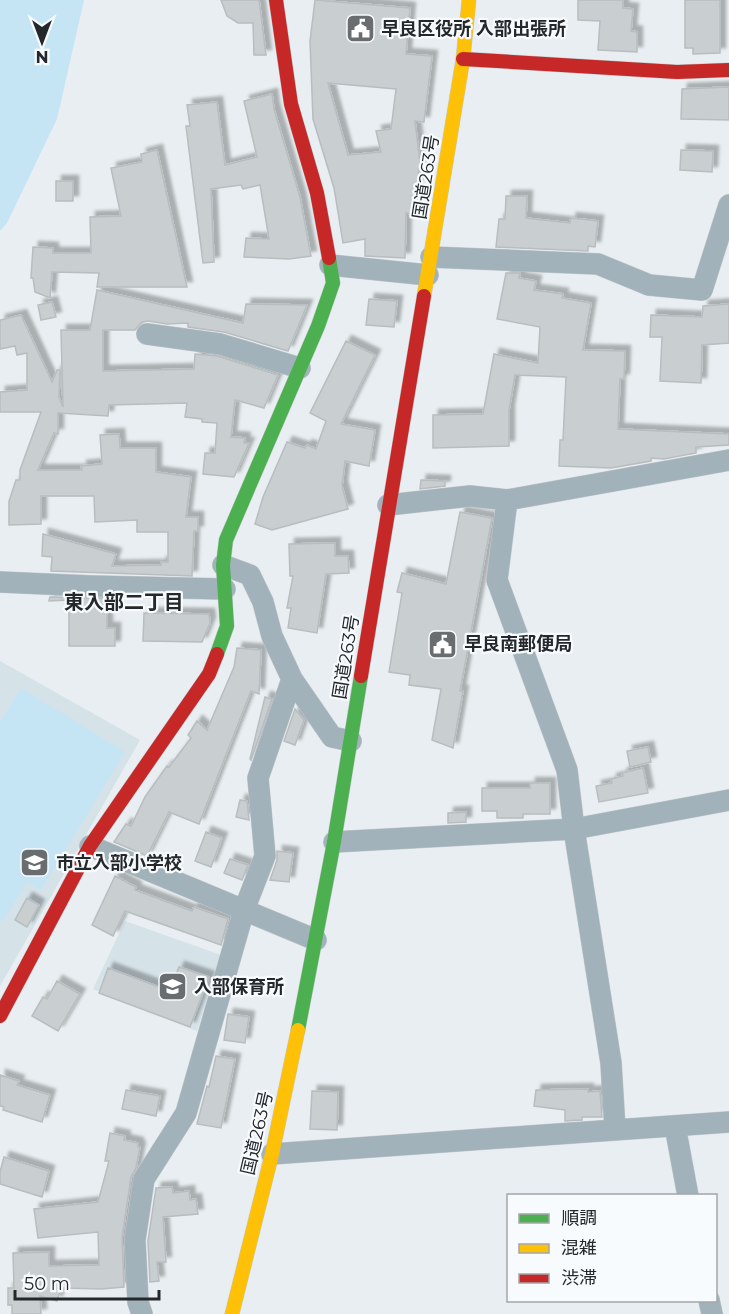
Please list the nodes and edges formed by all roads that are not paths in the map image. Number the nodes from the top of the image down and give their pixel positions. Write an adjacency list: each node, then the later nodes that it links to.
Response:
1 (276, 0): 6 (main road)
2 (469, 0): 3 (main road, 国道263号)
3 (463, 59): 4 (main road); 7 (main road, 国道263号)
4 (729, 70)
5 (729, 205): 7 (street)
6 (330, 266): 7 (street); 9 (main road)
7 (430, 266): 12 (main road, 国道263号)
8 (147, 334): 9 (street)
9 (300, 368): 13 (main road)
10 (729, 460): 11 (street)
11 (507, 500): 12 (street); 19 (street)
12 (388, 506): 17 (main road, 国道263号)
13 (223, 565): 15 (main road); 16 (street)
14 (0, 582): 15 (street)
15 (225, 589): 21 (main road)
16 (292, 679): 17 (street); 22 (street)
17 (351, 741): 20 (main road, 国道263号)
18 (729, 800): 19 (street)
19 (574, 829): 20 (street); 27 (street)
20 (334, 842): 23 (main road, 国道263号)
21 (90, 846): 22 (street); 24 (main road)
22 (244, 910): 23 (street); 30 (street)
23 (316, 940): 28 (main road, 国道263号)
24 (0, 1016)
25 (729, 1122): 26 (street)
26 (675, 1126): 27 (street); 29 (street)
27 (615, 1129): 28 (street)
28 (272, 1154): 31 (main road, 国道263号)
29 (688, 1194)
30 (142, 1314)
31 (232, 1314)

